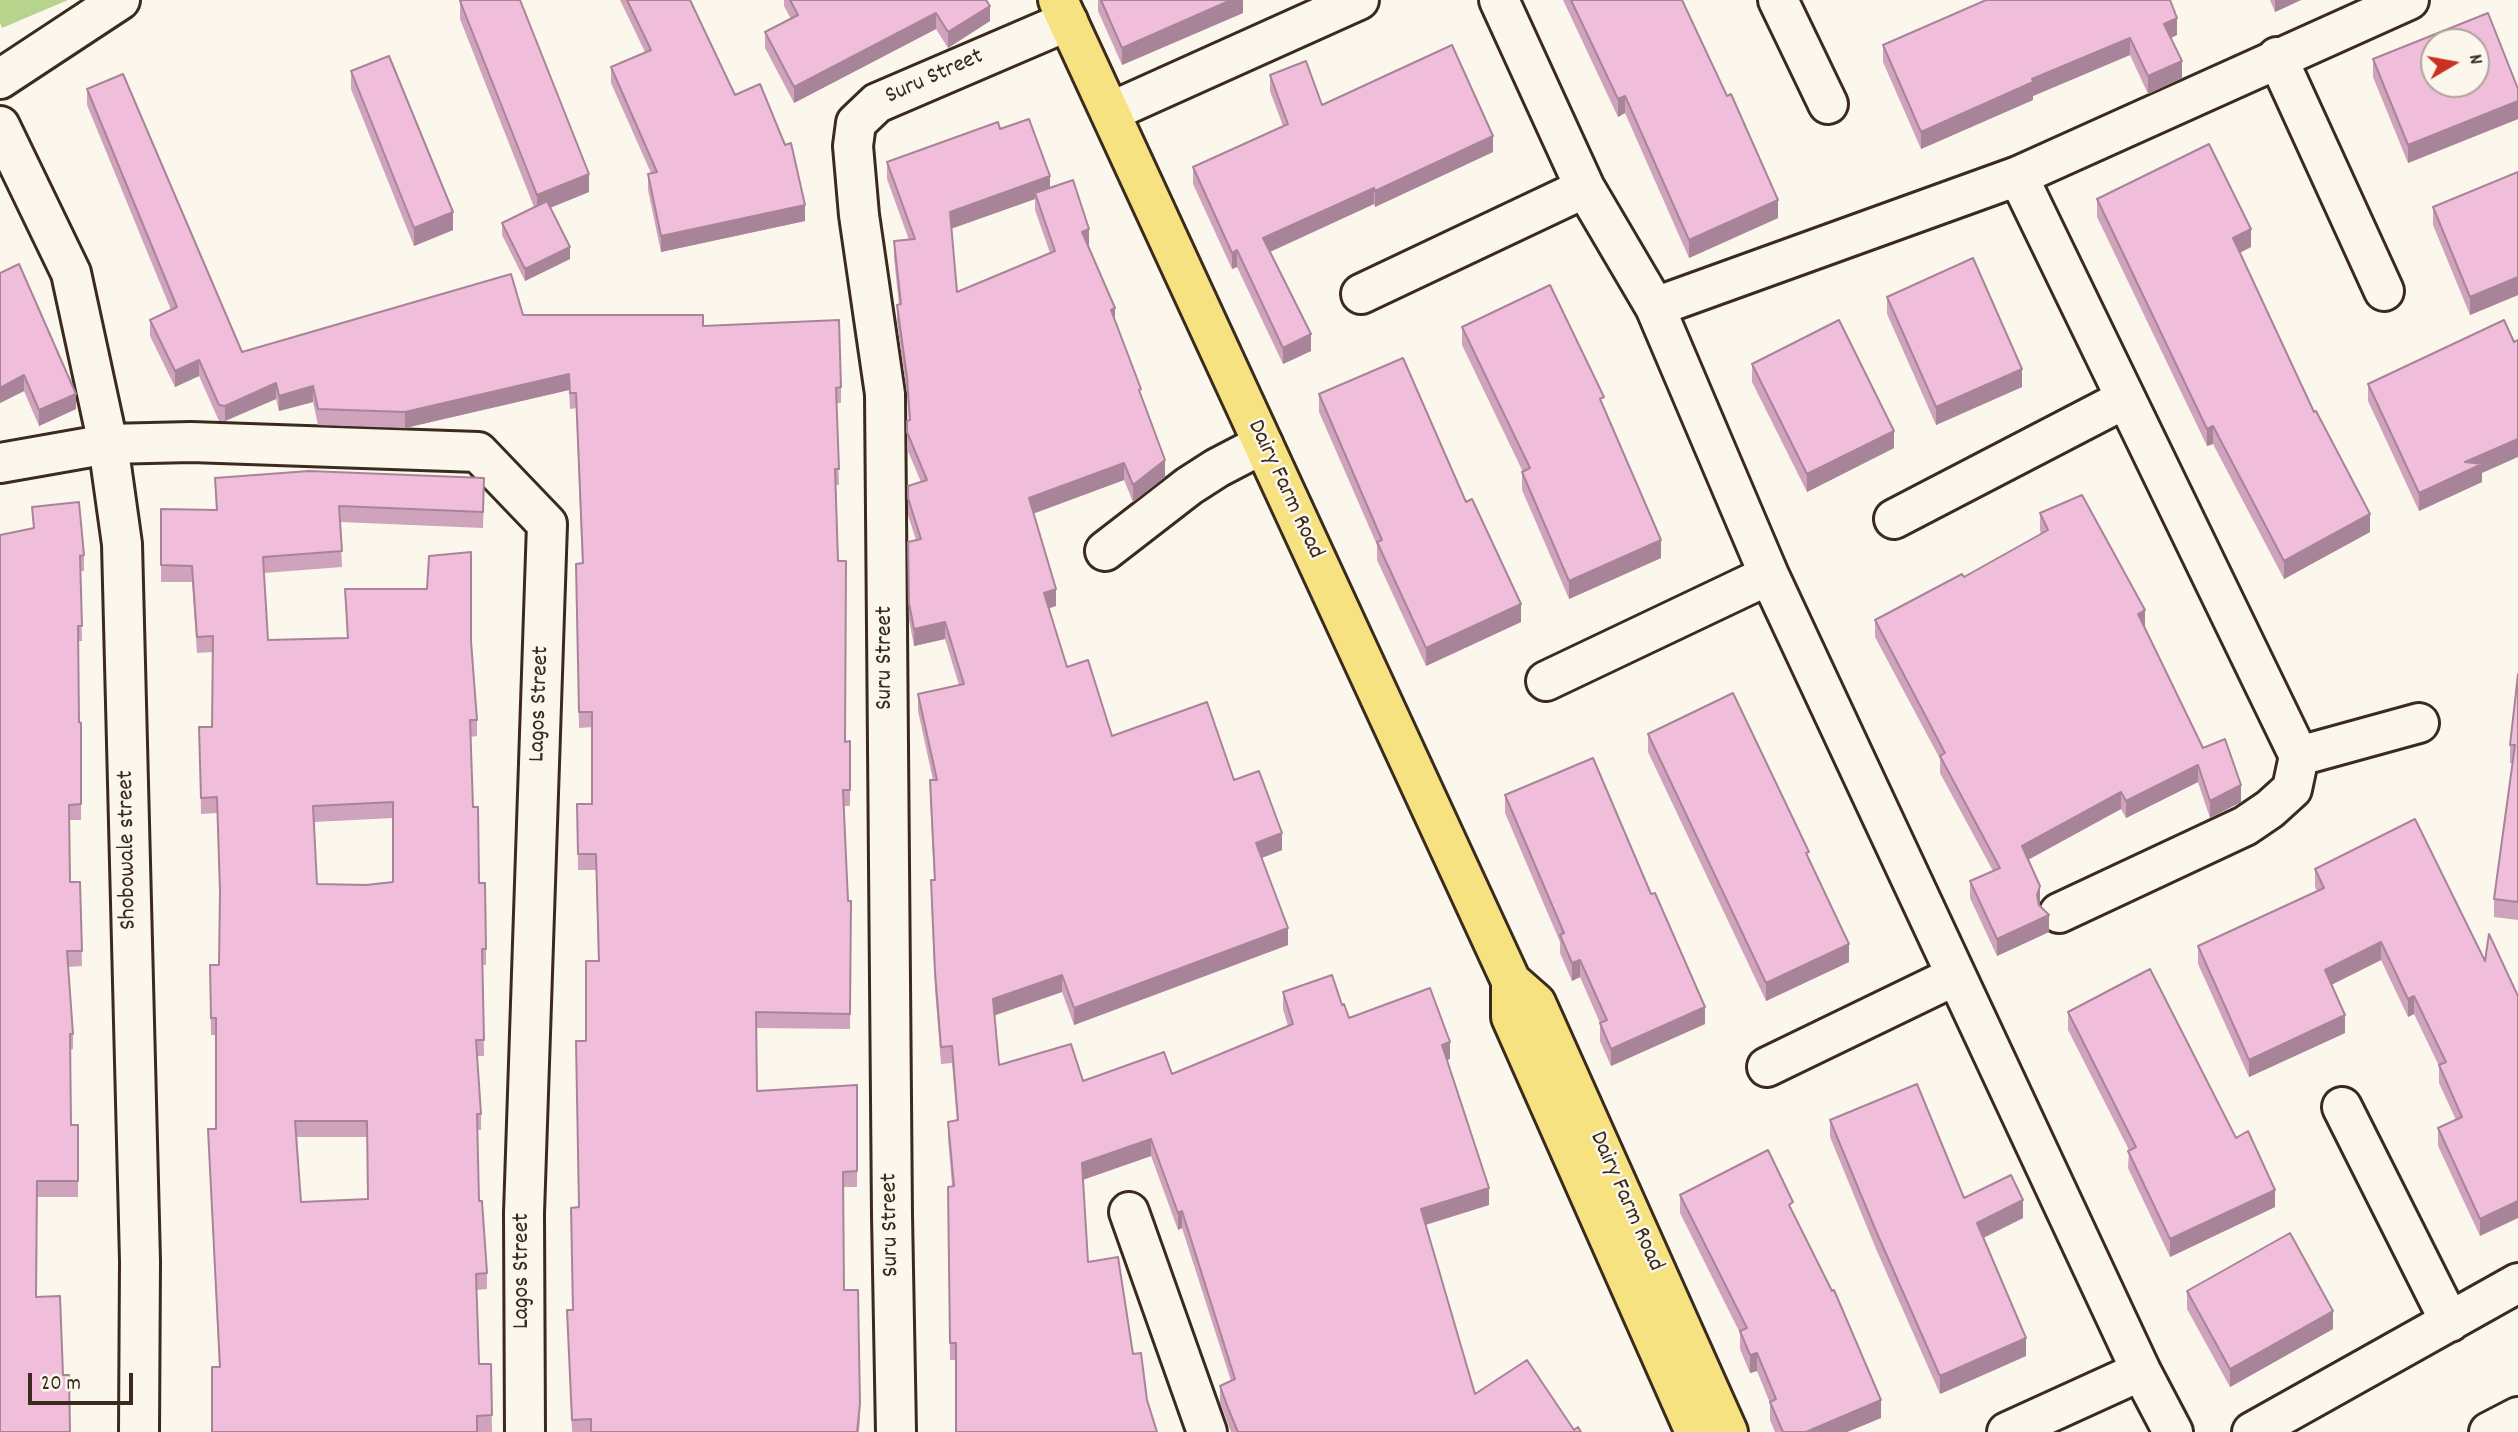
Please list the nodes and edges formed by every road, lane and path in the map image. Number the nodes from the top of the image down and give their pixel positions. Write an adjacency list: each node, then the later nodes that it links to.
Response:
1 (120, 0): 8 (street)
2 (1359, 0): 10 (street)
3 (1499, 0): 13 (street)
4 (1778, 0): 9 (street)
5 (2409, 0): 7 (street)
6 (1063, 10): 10 (main road, Dairy Farm Road); 39 (street, Suru Street)
7 (2277, 57): 12 (street); 14 (street)
8 (0, 79)
9 (1828, 104)
10 (1110, 112): 19 (main road, Dairy Farm Road)
11 (0, 126): 18 (street, Shobowale street)
12 (2018, 176): 16 (street); 17 (street)
13 (1586, 188): 15 (street); 16 (street)
14 (2384, 290)
15 (1361, 294)
16 (1655, 307): 23 (street)
17 (2125, 399): 21 (street); 26 (street)
18 (108, 444): 20 (street, Lagos Street); 37 (street, Shobowale street); 38 (street, Lagos Street)
19 (1263, 444): 22 (street); 29 (main road, Dairy Farm Road)
20 (15, 460)
21 (1894, 519)
22 (1105, 551)
23 (1769, 575): 24 (street); 28 (street)
24 (1546, 681)
25 (2419, 723): 26 (street)
26 (2299, 756): 27 (street)
27 (2059, 912)
28 (1955, 976): 30 (street); 35 (street)
29 (1511, 981): 41 (main road, Dairy Farm Road); 42 (main road, Dairy Farm Road)
30 (1767, 1067)
31 (2342, 1107): 34 (street)
32 (1129, 1212): 40 (street)
33 (2518, 1283): 34 (street)
34 (2450, 1322): 45 (street)
35 (2141, 1371): 43 (street); 44 (street)
36 (2518, 1417): 46 (street)
37 (139, 1432)
38 (525, 1432)
39 (896, 1432)
40 (1207, 1432)
41 (1695, 1432)
42 (1728, 1432)
43 (2007, 1432)
44 (2173, 1432)
45 (2252, 1432)
46 (2489, 1432)

